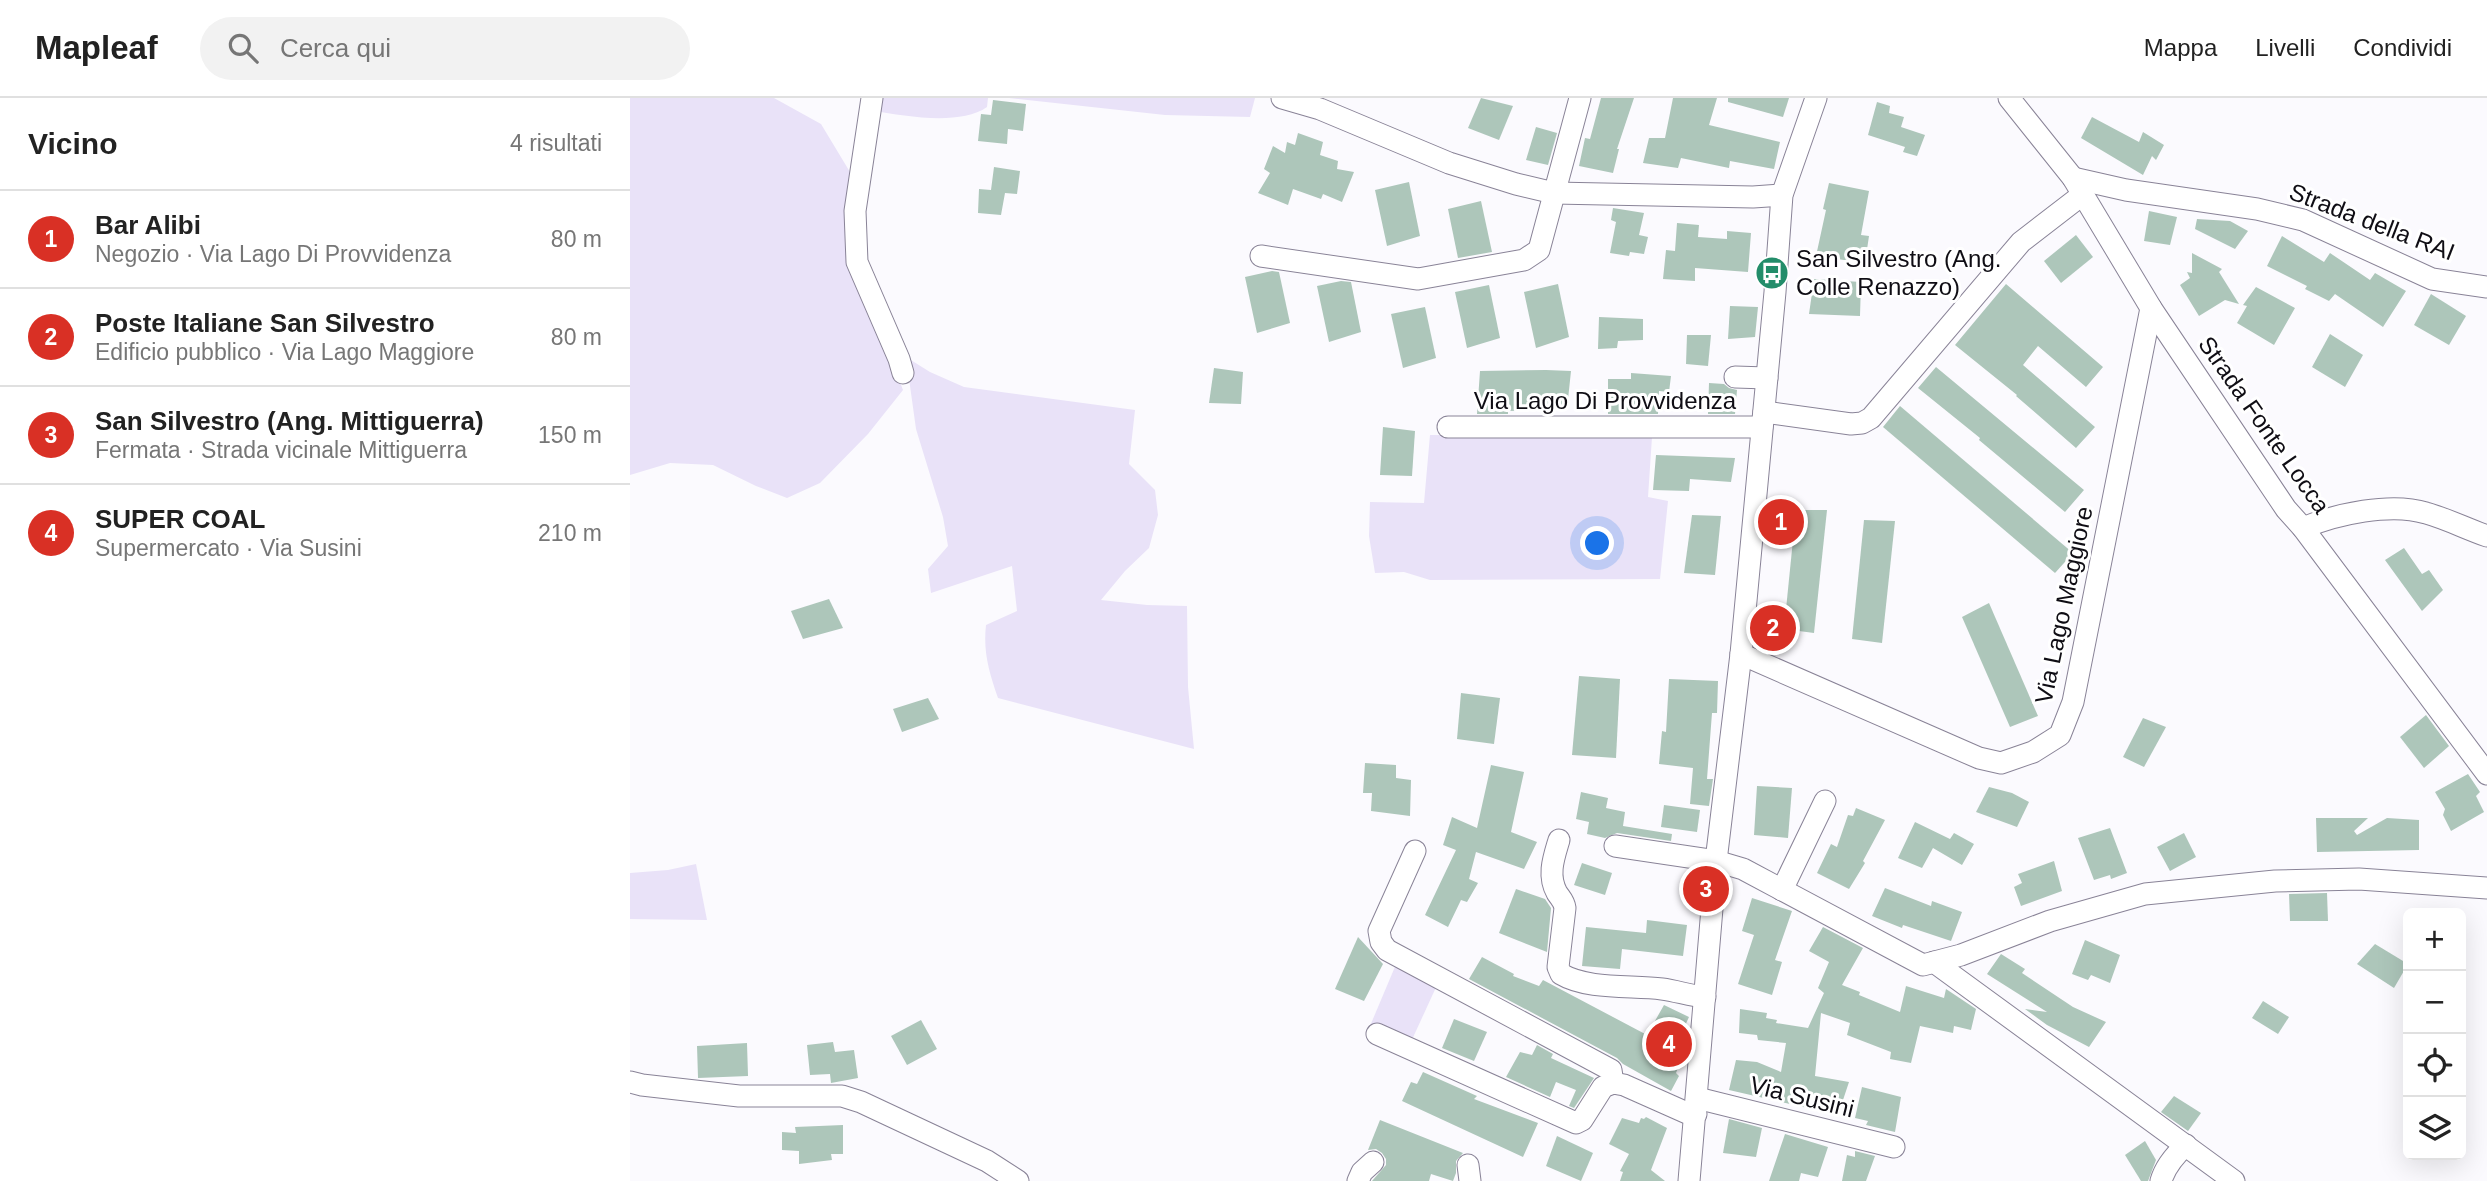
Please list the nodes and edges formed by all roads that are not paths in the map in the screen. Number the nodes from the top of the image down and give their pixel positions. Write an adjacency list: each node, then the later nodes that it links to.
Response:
1 (872, 98): 12 (street)
2 (1282, 98): 7 (street)
3 (1580, 98): 7 (street)
4 (1816, 98): 8 (street)
5 (2009, 98): 6 (street, Strada Fonte Locca)
6 (2077, 186): 10 (street, Strada della RAI); 11 (street, Strada Fonte Locca); 15 (street, Via Lago Di Provvidenza)
7 (1554, 192): 8 (street); 9 (street)
8 (1782, 195): 14 (street)
9 (1261, 256)
10 (2487, 287)
11 (2151, 308): 17 (street, Strada Fonte Locca); 19 (street, Via Lago Maggiore)
12 (902, 373)
13 (1735, 377): 14 (street)
14 (1767, 378): 15 (street)
15 (1763, 419): 16 (street, Via Lago Di Provvidenza); 19 (street)
16 (1448, 427)
17 (2303, 528): 18 (street); 20 (street, Strada Fonte Locca)
18 (2487, 536)
19 (1741, 654): 25 (street)
20 (2487, 774)
21 (1825, 801): 27 (street)
22 (1559, 840): 29 (street)
23 (1615, 846): 25 (street)
24 (1415, 851): 32 (street)
25 (1716, 861): 27 (street); 29 (street)
26 (2487, 888): 28 (street)
27 (1782, 890): 28 (street)
28 (1934, 962): 34 (street)
29 (1705, 997): 33 (street)
30 (1377, 1034): 32 (street)
31 (630, 1082): 37 (street)
32 (1613, 1083): 33 (street, Via Susini)
33 (1697, 1106): 35 (street, Via Susini); 39 (street)
34 (2186, 1145): 40 (street); 41 (street)
35 (1894, 1147)
36 (1373, 1162): 38 (street)
37 (1018, 1181)
38 (1357, 1181)
39 (1689, 1181)
40 (2161, 1181)
41 (2234, 1181)

